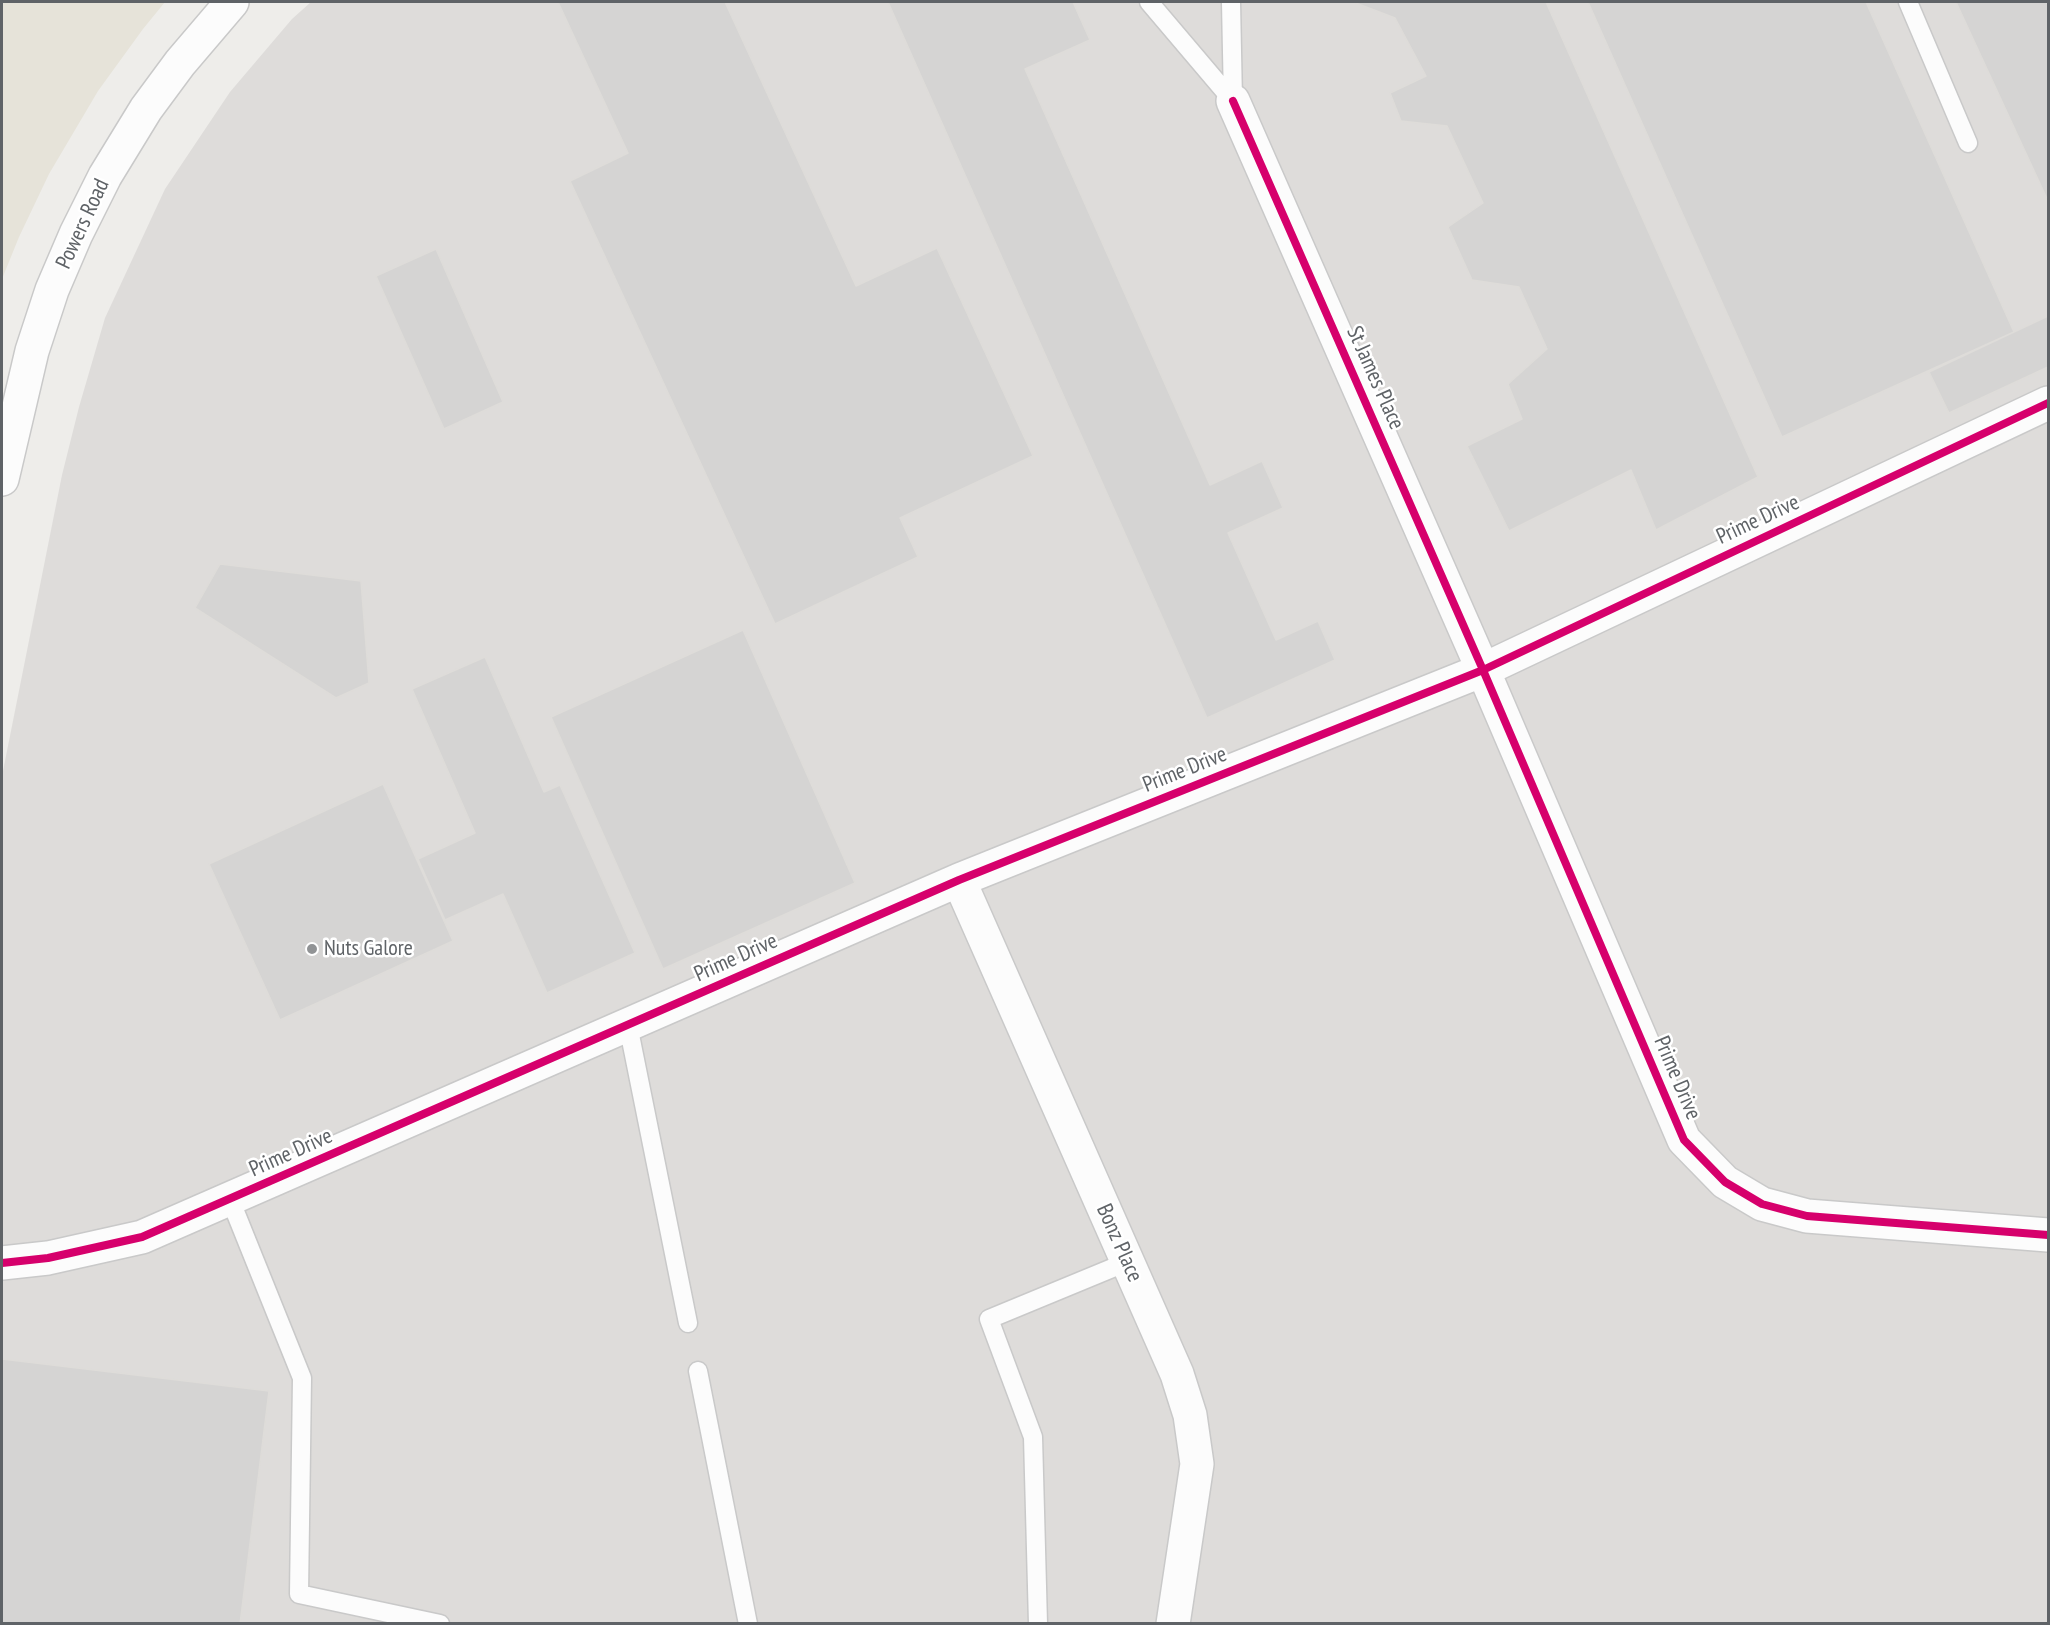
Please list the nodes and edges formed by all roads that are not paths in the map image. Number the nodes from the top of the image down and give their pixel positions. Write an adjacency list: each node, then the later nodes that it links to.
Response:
1 (232, 2): 8 (street, Powers Road)
2 (1149, 2): 5 (lane)
3 (1231, 2): 5 (lane)
4 (1908, 2): 6 (lane)
5 (1233, 101): 9 (street, St James Place)
6 (1968, 143)
7 (2049, 403): 9 (street, Prime Drive)
8 (2, 479)
9 (1483, 670): 10 (street, Prime Drive); 13 (street, Prime Drive)
10 (958, 880): 11 (street, Prime Drive); 14 (street, Bonz Place)
11 (628, 1025): 12 (street, Prime Drive); 16 (lane)
12 (230, 1199): 15 (street, Prime Drive); 18 (lane)
13 (2049, 1235)
14 (1127, 1262): 20 (lane); 21 (street, Bonz Place)
15 (2, 1263)
16 (688, 1323)
17 (698, 1371): 19 (lane)
18 (440, 1623)
19 (747, 1623)
20 (1038, 1623)
21 (1173, 1623)

